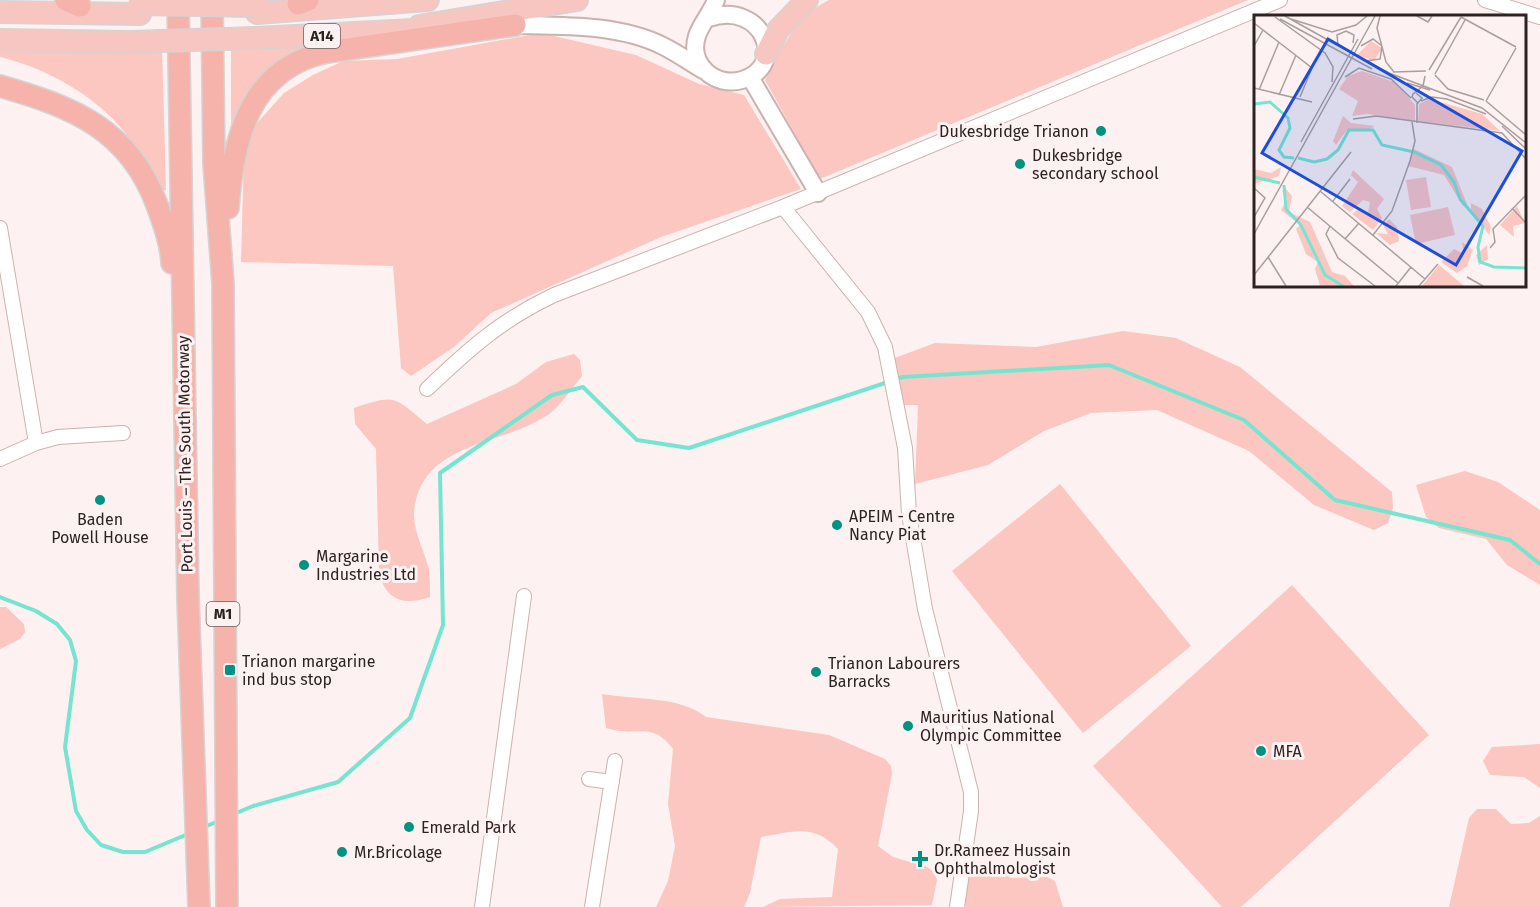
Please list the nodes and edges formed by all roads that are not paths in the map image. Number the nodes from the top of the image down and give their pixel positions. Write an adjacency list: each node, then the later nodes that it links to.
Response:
1 (172, 0): 27 (highway)
2 (178, 0): 27 (highway, Port Louis – The South Motorway / M1)
3 (212, 0): 31 (highway, M1)
4 (716, 0): 18 (street)
5 (741, 0): 19 (street)
6 (807, 0): 23 (main road)
7 (1280, 0): 28 (street)
8 (1485, 0): 17 (street)
9 (338, 1): 10 (main road); 12 (main road)
10 (419, 1): 15 (main road, A14)
11 (573, 1): 21 (main road, A14)
12 (303, 2): 15 (main road)
13 (73, 3): 14 (main road); 16 (main road)
14 (139, 9): 15 (main road, bridge); 16 (main road)
15 (258, 9)
16 (0, 11)
17 (1540, 17)
18 (709, 18): 19 (street); 24 (street)
19 (754, 19): 23 (street)
20 (515, 25): 21 (main road); 24 (street); 31 (highway)
21 (388, 31): 22 (main road, A14, bridge)
22 (0, 40)
23 (766, 54): 25 (street)
24 (704, 70): 25 (street)
25 (750, 76): 28 (street)
26 (0, 86): 32 (highway)
27 (181, 185): 32 (highway, Port Louis – The South Motorway / M1)
28 (818, 193): 29 (street)
29 (783, 207): 33 (street); 45 (street)
30 (1, 228): 35 (street)
31 (223, 284): 42 (highway, M1)
32 (182, 341): 41 (highway, Port Louis – The South Motorway / M1)
33 (426, 389)
34 (123, 433): 35 (street)
35 (36, 443): 36 (street)
36 (0, 459)
37 (524, 596): 43 (street)
38 (615, 761): 40 (street)
39 (590, 779): 40 (street)
40 (612, 782): 44 (street)
41 (199, 907)
42 (227, 907)
43 (482, 907)
44 (592, 907)
45 (957, 907)

